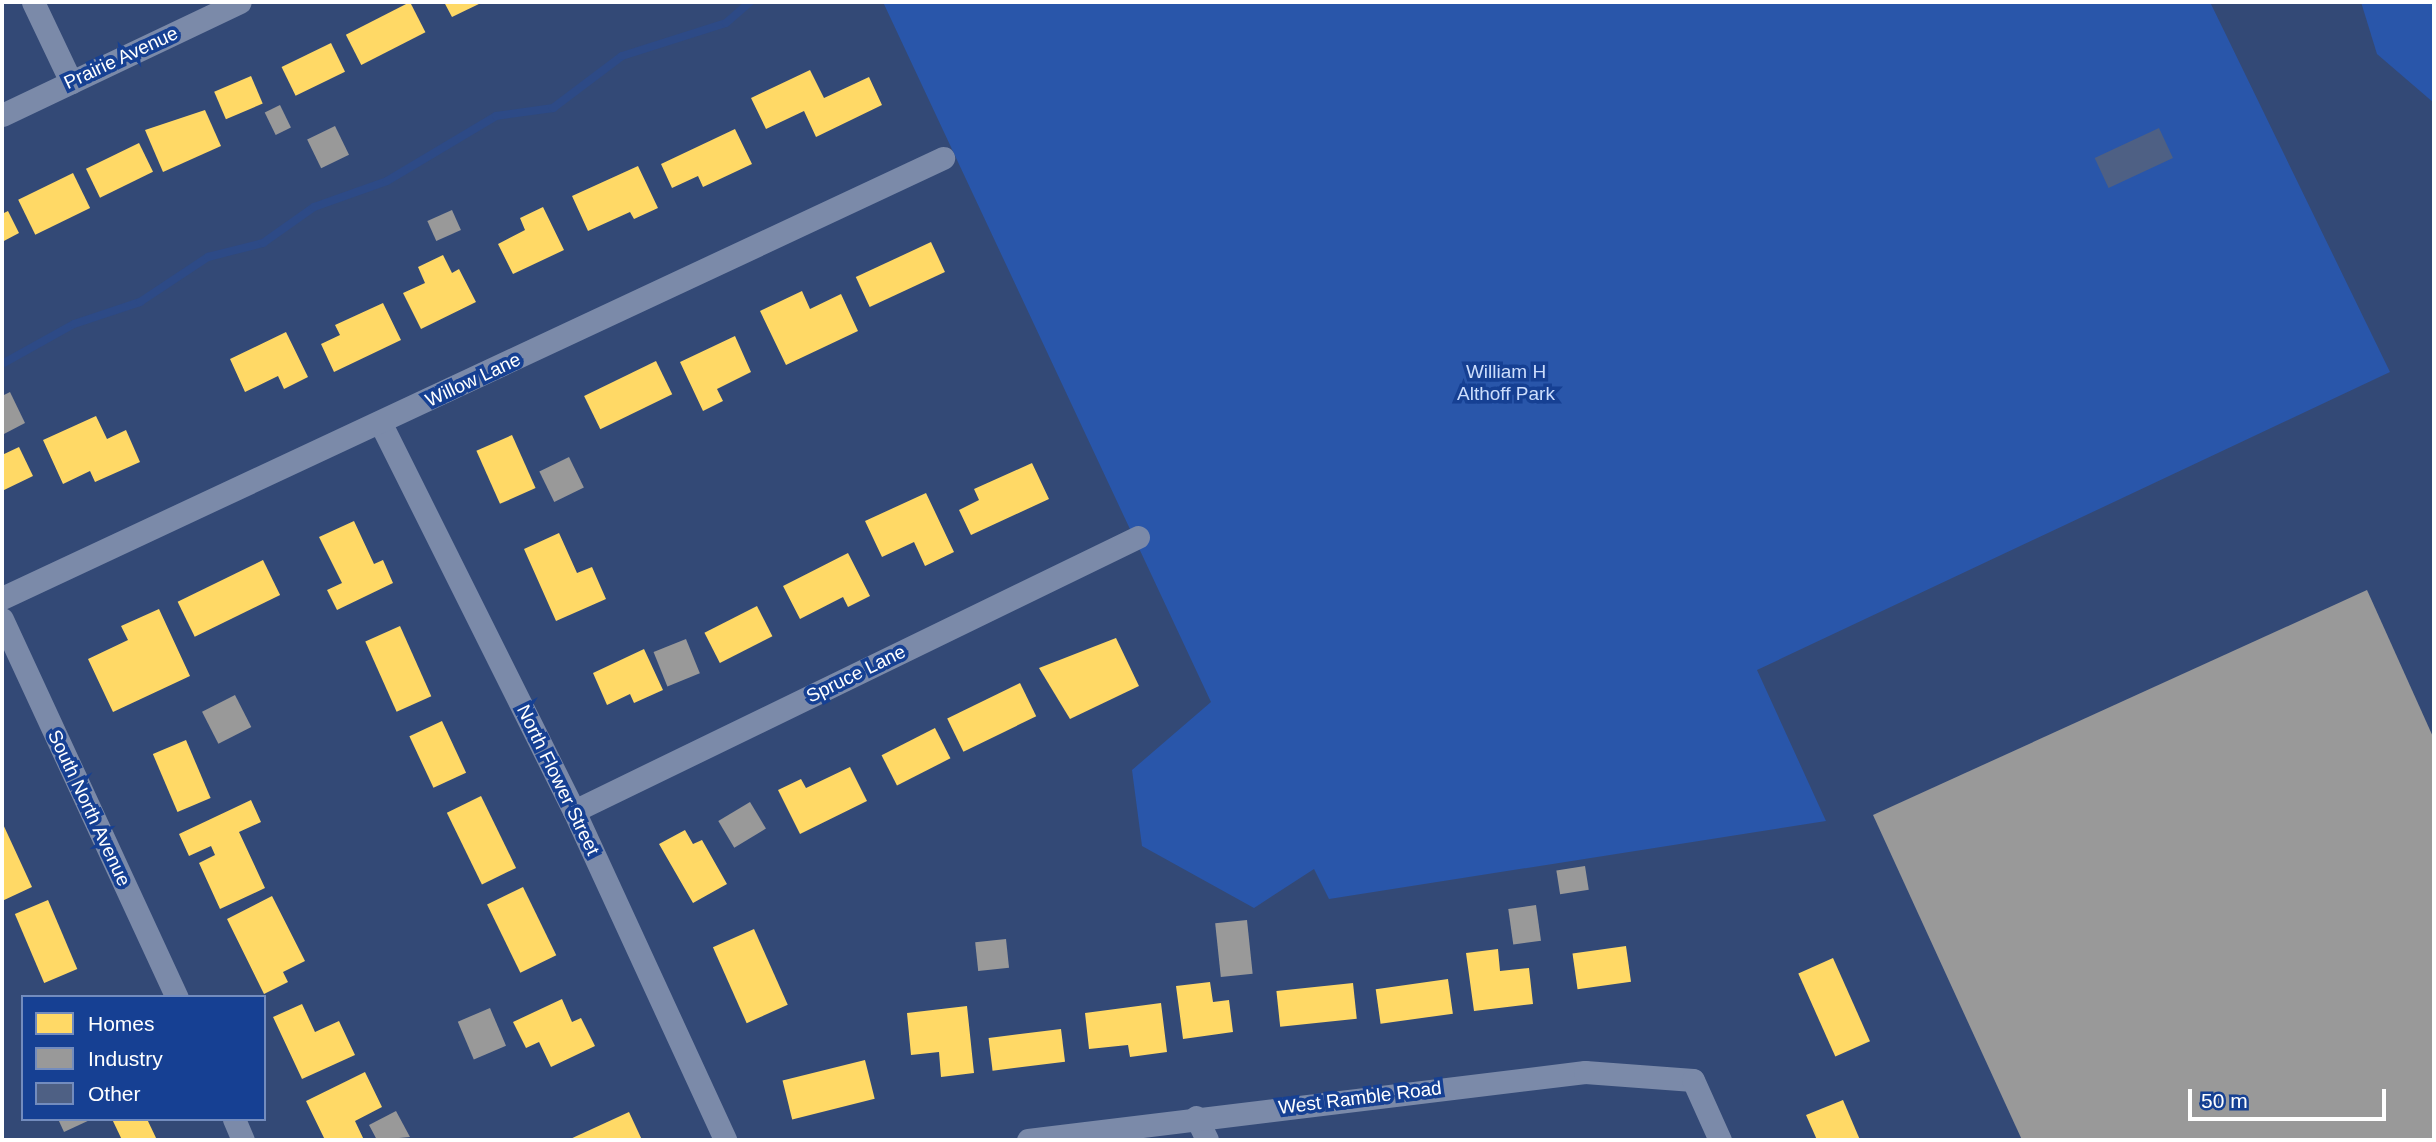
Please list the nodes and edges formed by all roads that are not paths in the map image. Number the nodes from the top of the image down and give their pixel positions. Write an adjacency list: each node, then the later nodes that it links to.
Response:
1 (33, 2): 3 (street)
2 (240, 2): 3 (street, Prairie Avenue)
3 (71, 82): 4 (street, Prairie Avenue)
4 (2, 116)
5 (943, 158): 6 (street, Willow Lane)
6 (381, 424): 8 (street, Willow Lane); 10 (street, North Flower Street)
7 (1138, 537): 10 (street, Spruce Lane)
8 (2, 598)
9 (2, 619): 11 (street, South North Avenue)
10 (574, 811): 15 (street, North Flower Street)
11 (176, 995)
12 (1196, 1116): 16 (street, West Ramble Road); 17 (street); 18 (street, West Ramble Road)
13 (235, 1121): 14 (street)
14 (243, 1140)
15 (725, 1140)
16 (1028, 1140)
17 (1207, 1140)
18 (1720, 1140)

